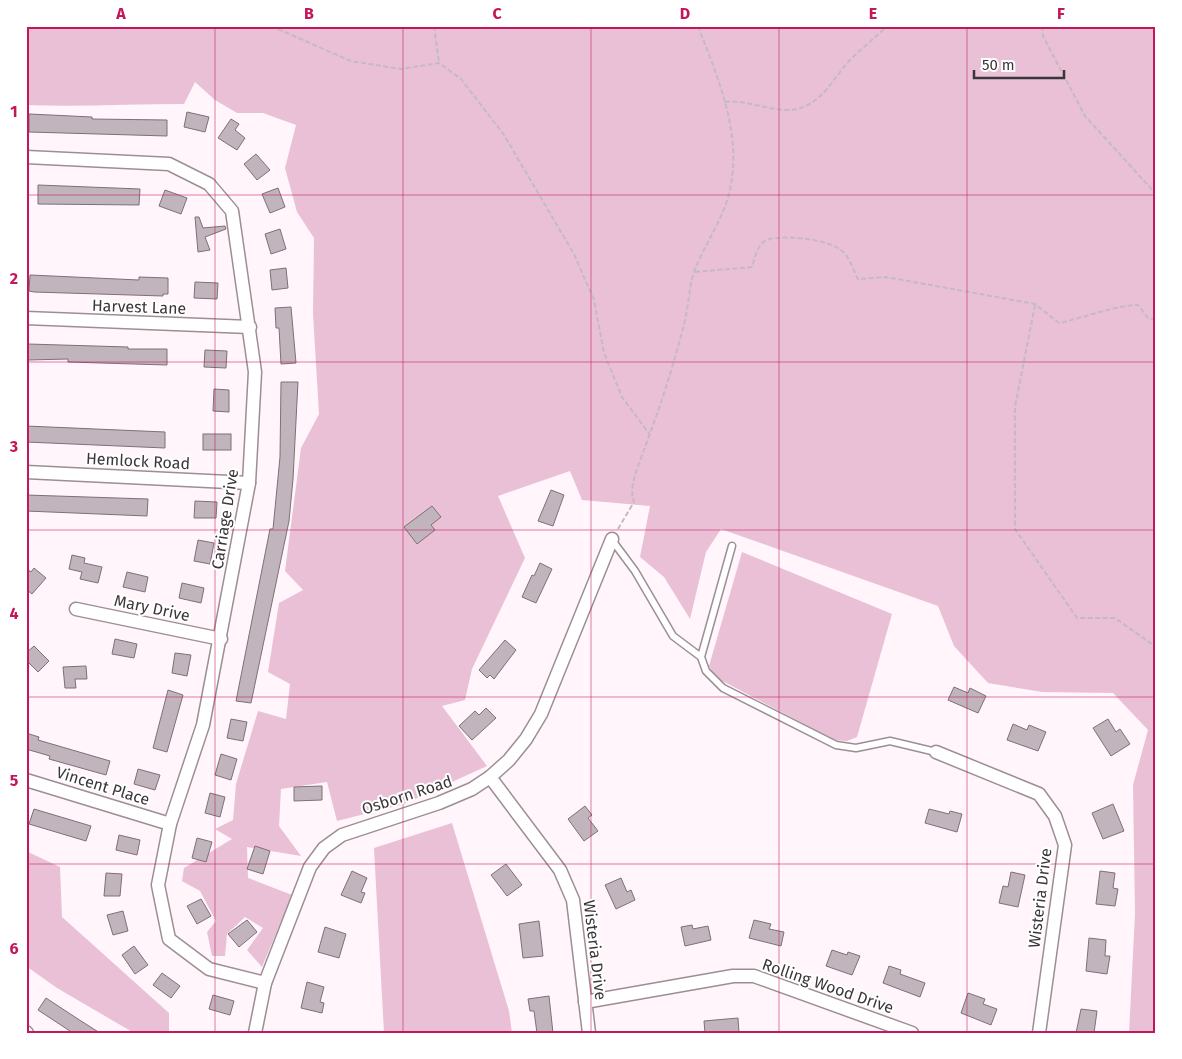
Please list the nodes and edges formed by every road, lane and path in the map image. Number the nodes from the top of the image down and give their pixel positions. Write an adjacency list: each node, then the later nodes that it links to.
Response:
1 (271, 26): 6 (path)
2 (434, 26): 6 (path)
3 (698, 26): 7 (path)
4 (887, 26): 7 (path)
5 (1042, 26): 9 (path)
6 (438, 63): 15 (path)
7 (726, 102): 10 (path)
8 (26, 157): 14 (street, Carriage Drive)
9 (1156, 194)
10 (694, 272): 11 (path); 15 (path)
11 (1035, 304): 13 (path); 22 (path)
12 (26, 318): 14 (street, Harvest Lane)
13 (1156, 320)
14 (250, 327): 17 (street, Carriage Drive)
15 (650, 434): 18 (path)
16 (26, 472): 17 (street, Hemlock Road)
17 (248, 483): 21 (street, Carriage Drive)
18 (612, 539): 23 (lane); 25 (street, Osborn Road)
19 (732, 546): 23 (lane)
20 (76, 609): 21 (street, Mary Drive)
21 (221, 639): 27 (street, Carriage Drive)
22 (1156, 647)
23 (701, 656): 24 (lane)
24 (936, 752): 34 (street, Wisteria Drive)
25 (490, 778): 28 (street, Osborn Road); 29 (street, Wisteria Drive)
26 (26, 780): 27 (street, Vincent Place)
27 (170, 824): 28 (street, Carriage Drive)
28 (264, 983): 31 (street, Osborn Road)
29 (585, 1002): 30 (street, Rolling Wood Drive); 32 (street, Wisteria Drive)
30 (881, 1028): 33 (street, Rolling Wood Drive)
31 (254, 1033)
32 (588, 1033)
33 (912, 1033)
34 (1039, 1033)

